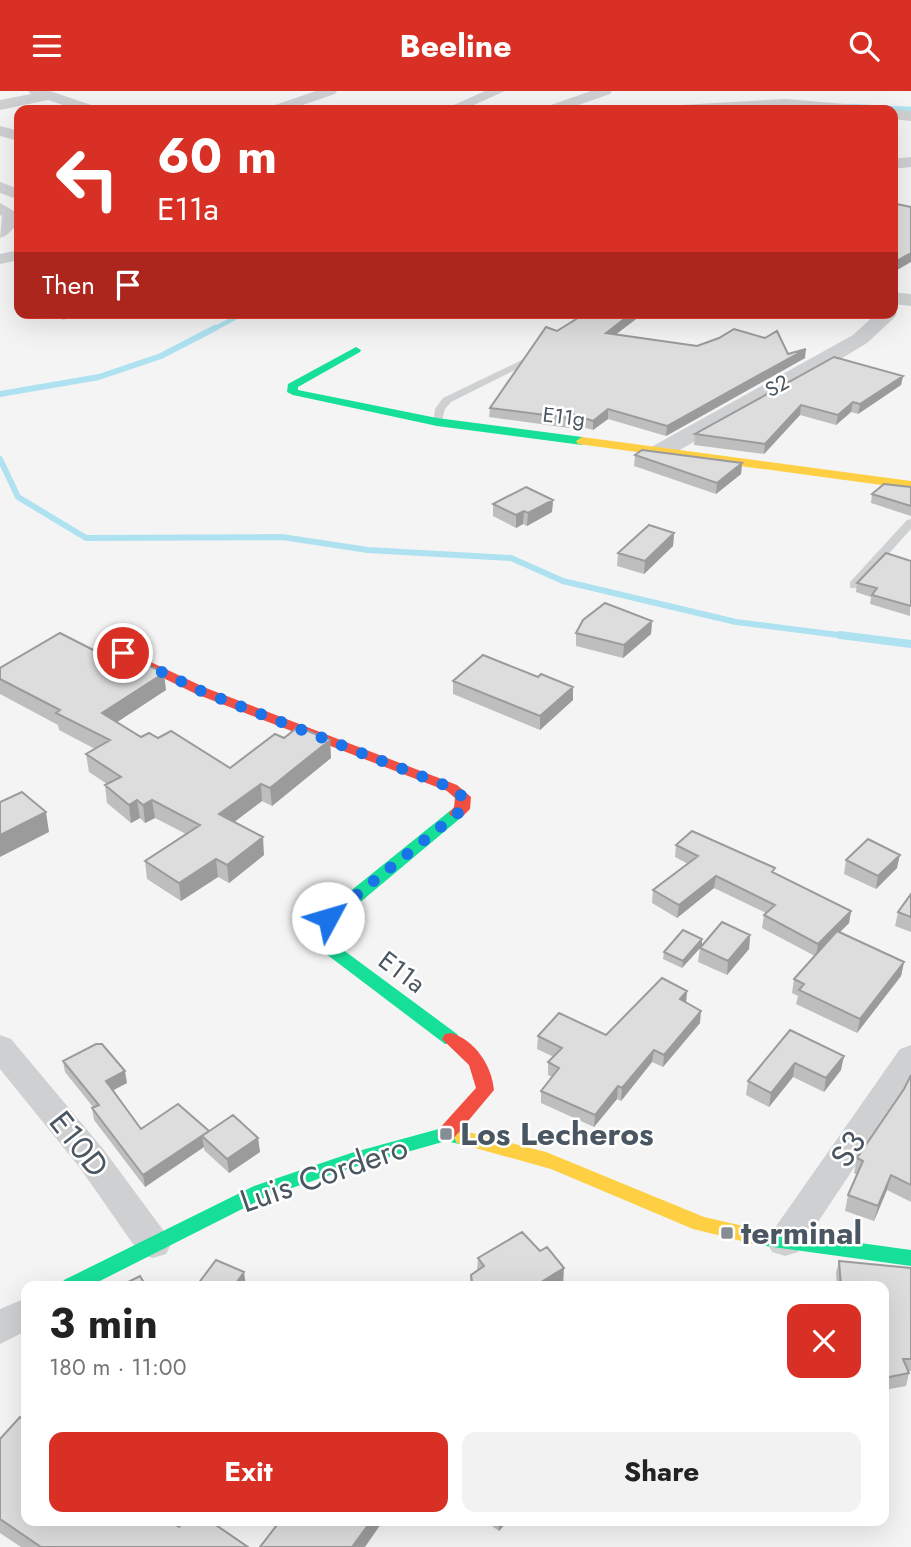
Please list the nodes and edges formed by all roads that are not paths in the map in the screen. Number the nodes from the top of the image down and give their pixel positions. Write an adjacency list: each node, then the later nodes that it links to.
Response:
1 (330, 91): 7 (street)
2 (498, 91): 8 (street)
3 (605, 91): 9 (street)
4 (41, 94): 5 (street); 6 (street)
5 (0, 105)
6 (76, 105)
7 (289, 105)
8 (463, 105)
9 (565, 105)
10 (756, 105): 11 (street)
11 (806, 105)
12 (0, 208): 13 (street)
13 (0, 233)
14 (882, 319): 18 (street, S2)
15 (356, 351): 17 (street, E11g)
16 (523, 362): 17 (lane)
17 (437, 422): 18 (street, E11g)
18 (661, 451): 19 (street, E11g)
19 (911, 485)
20 (911, 522): 21 (lane)
21 (854, 585)
22 (123, 653): 25 (street, E11a)
23 (0, 1047): 27 (street, E10D)
24 (911, 1056): 26 (street, S3)
25 (446, 1134): 26 (street, Luis Cordero); 27 (street, Luis Cordero)
26 (785, 1242): 28 (street, Luis Cordero)
27 (153, 1244): 29 (street, Luis Cordero)
28 (911, 1258)
29 (81, 1281)
30 (21, 1316): 31 (street)
31 (0, 1328)

